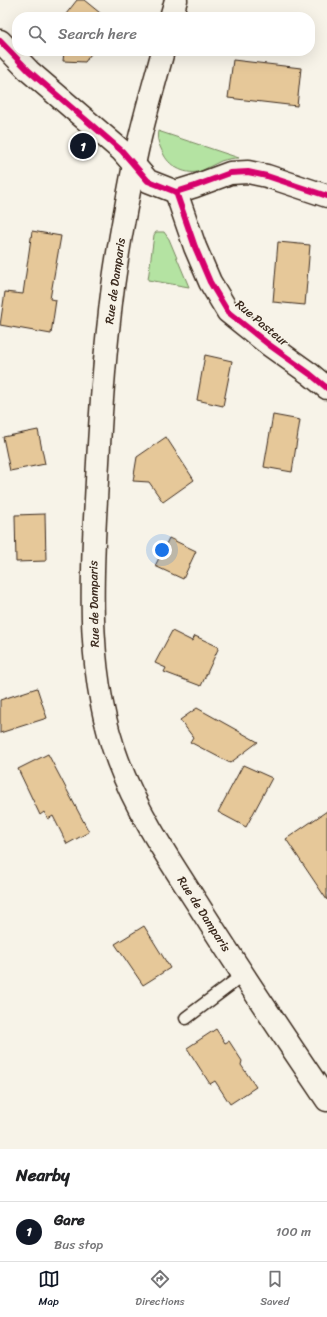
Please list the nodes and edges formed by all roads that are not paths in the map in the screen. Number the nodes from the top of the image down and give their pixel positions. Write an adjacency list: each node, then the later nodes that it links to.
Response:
1 (176, 0): 2 (main road)
2 (172, 12)
3 (0, 41): 4 (main road)
4 (12, 53)
5 (14, 56): 7 (main road)
6 (161, 56): 7 (main road, Rue de Damparis)
7 (134, 163): 8 (main road); 11 (main road, Rue de Damparis)
8 (176, 192): 9 (main road); 10 (main road, Rue Pasteur)
9 (327, 196)
10 (327, 388)
11 (243, 975): 12 (lane); 13 (main road, Rue de Damparis)
12 (186, 1018)
13 (327, 1100)

